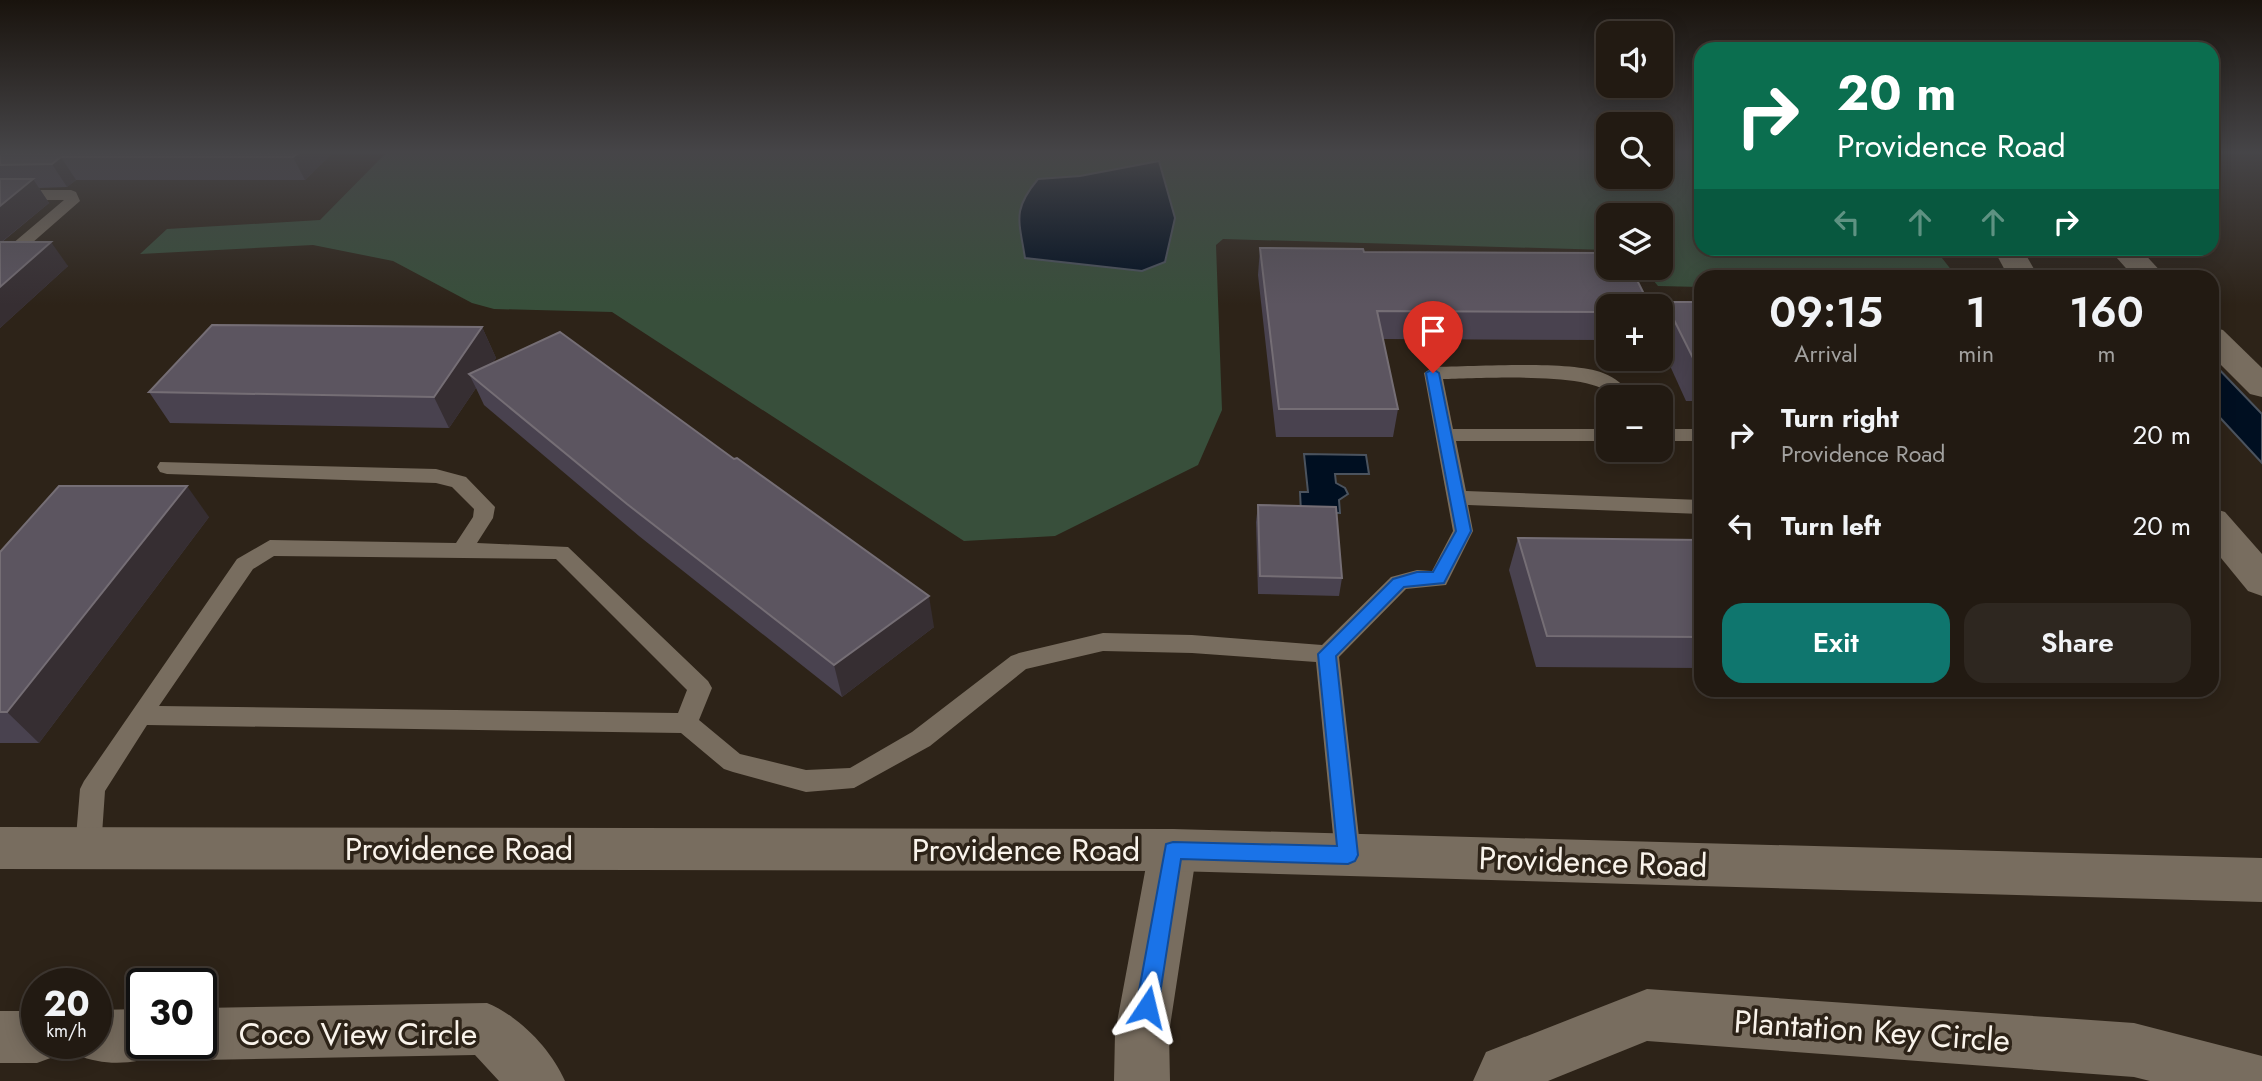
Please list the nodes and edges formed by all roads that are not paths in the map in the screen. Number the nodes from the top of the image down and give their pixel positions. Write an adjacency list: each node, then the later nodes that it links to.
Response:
1 (68, 204): 2 (lane)
2 (0, 253)
3 (2130, 256): 4 (street)
4 (2144, 270)
5 (2219, 344): 7 (street)
6 (1612, 385): 8 (lane)
7 (2262, 387)
8 (1444, 435): 9 (lane); 13 (lane)
9 (1596, 435)
10 (1673, 435): 11 (lane)
11 (1694, 435)
12 (167, 467): 16 (lane)
13 (1457, 498): 14 (lane); 18 (lane)
14 (1694, 507)
15 (2219, 529): 17 (street)
16 (463, 550): 19 (lane); 20 (lane)
17 (2262, 581)
18 (1327, 654): 20 (lane); 24 (lane)
19 (139, 715): 20 (lane); 22 (lane)
20 (686, 723)
21 (0, 848): 22 (street, Providence Road)
22 (88, 849): 23 (street, Providence Road)
23 (1173, 850): 24 (street, Providence Road); 30 (street)
24 (1348, 855): 25 (street, Providence Road)
25 (2262, 880)
26 (217, 1034): 29 (street, Coco View Circle)
27 (0, 1037): 28 (street)
28 (21, 1037)
29 (537, 1081)
30 (1142, 1081)
31 (1501, 1081): 32 (street, Plantation Key Circle)
32 (2256, 1081)

